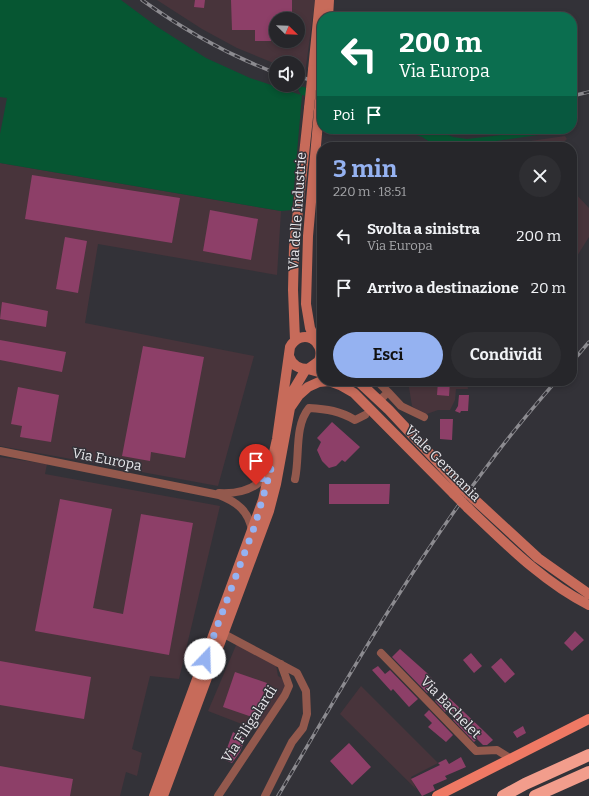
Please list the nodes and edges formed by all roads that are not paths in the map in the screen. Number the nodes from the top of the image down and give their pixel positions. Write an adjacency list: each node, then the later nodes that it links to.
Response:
1 (320, 0): 3 (street, bridge)
2 (329, 0): 4 (street)
3 (319, 12)
4 (328, 12)
5 (317, 30): 7 (street, bridge)
6 (317, 98): 7 (street, Via delle Industrie, bridge)
7 (314, 109): 8 (street); 9 (street, Via delle Industrie)
8 (295, 340): 10 (street); 11 (street)
9 (317, 341)
10 (317, 344)
11 (289, 356): 13 (street); 25 (street)
12 (317, 362): 13 (street)
13 (307, 369): 14 (street); 21 (street)
14 (317, 372)
15 (317, 383): 21 (street, Viale Germania)
16 (342, 386): 20 (street, Viale Germania)
17 (346, 386): 20 (street)
18 (363, 386): 27 (street, Viale Germania)
19 (380, 386): 23 (street)
20 (354, 393): 27 (street, Viale Germania)
21 (290, 408): 33 (street, Viale Germania)
22 (365, 415): 26 (street)
23 (424, 417)
24 (0, 451): 28 (street, Via Europa)
25 (271, 469): 28 (street, Via Europa); 30 (street)
26 (295, 479)
27 (457, 490): 29 (street, Viale Germania, bridge)
28 (210, 492): 30 (street, Via Europa)
29 (470, 504): 31 (street, Viale Germania); 32 (street, Viale Germania)
30 (252, 532): 40 (street)
31 (589, 594)
32 (589, 605)
33 (224, 634): 35 (street); 41 (street)
34 (381, 653): 38 (street, Via Bachelet)
35 (281, 664): 42 (street, Via Filigalardi); 43 (street)
36 (589, 719): 38 (main road)
37 (589, 755): 45 (highway)
38 (511, 759): 44 (main road)
39 (589, 772): 46 (highway)
40 (154, 796)
41 (163, 796)
42 (218, 796)
43 (265, 796)
44 (437, 796)
45 (503, 796)
46 (535, 796)

